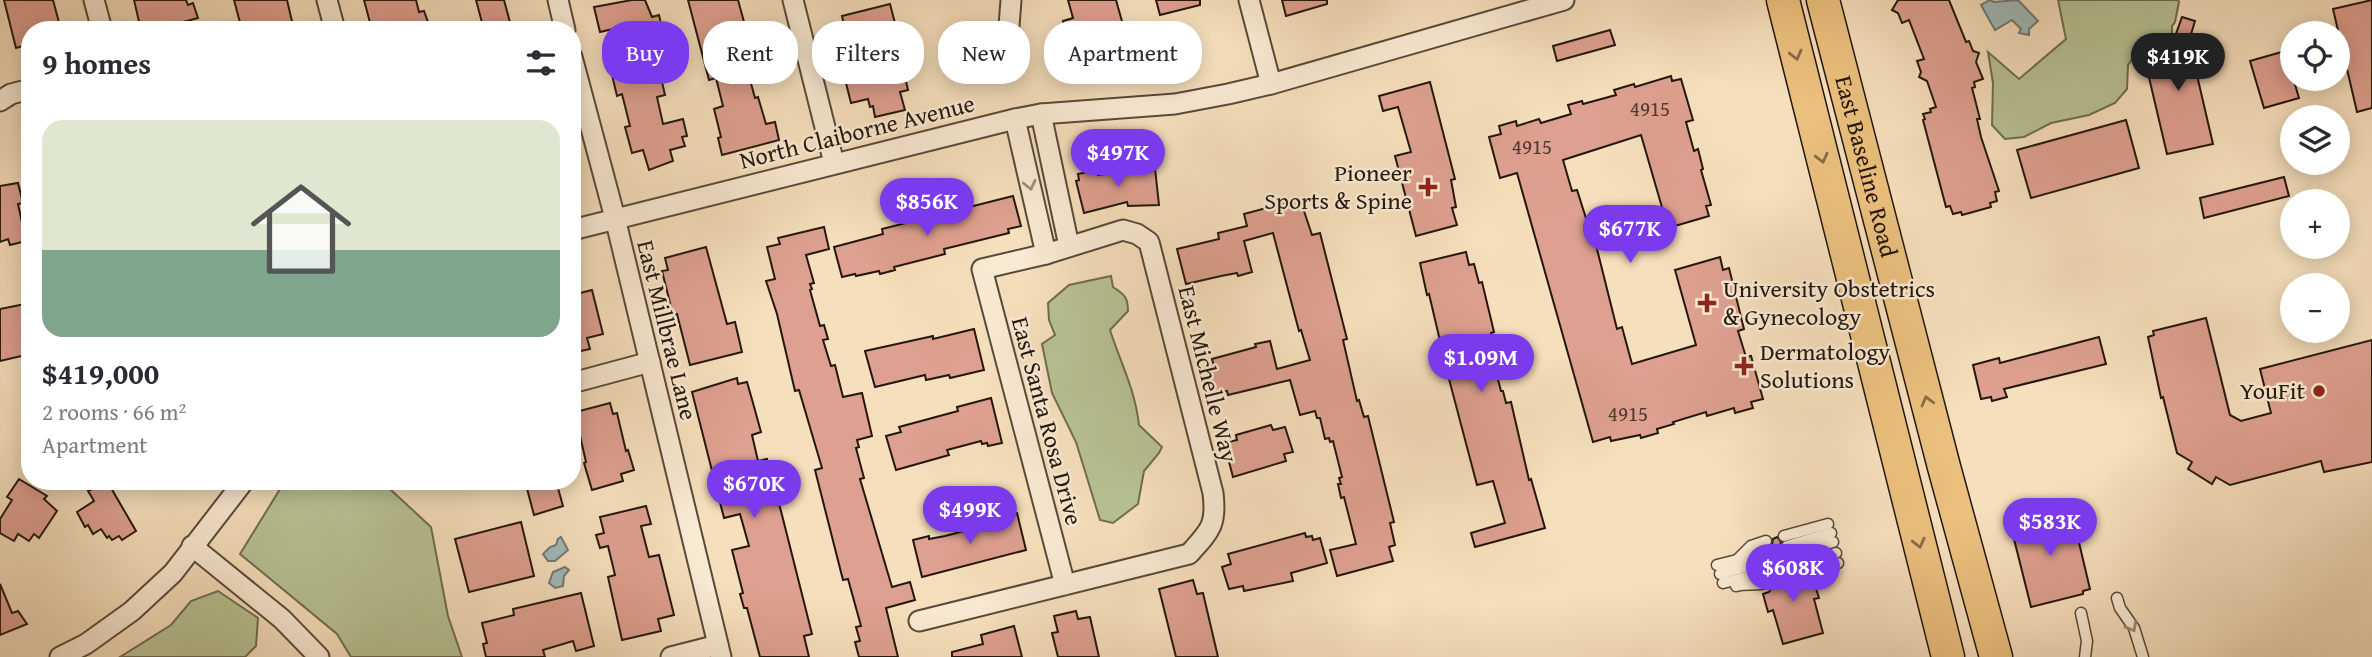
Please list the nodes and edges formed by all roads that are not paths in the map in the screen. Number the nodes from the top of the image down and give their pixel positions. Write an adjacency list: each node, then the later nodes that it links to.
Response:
1 (94, 0): 10 (street)
2 (327, 0): 11 (street)
3 (558, 0): 12 (street)
4 (793, 0): 20 (street)
5 (1011, 0): 13 (street)
6 (1249, 0): 14 (street)
7 (1564, 0): 14 (street, North Claiborne Avenue)
8 (1783, 0): 28 (main road, East Baseline Road, one-way to 28)
9 (1823, 0): 27 (main road, East Baseline Road, one-way to 9)
10 (100, 21)
11 (333, 21)
12 (563, 21)
13 (1009, 21)
14 (1270, 85): 18 (street, North Claiborne Avenue)
15 (21, 91): 17 (street)
16 (581, 94): 21 (street, East Millbrae Lane)
17 (0, 101)
18 (1041, 114): 19 (street, North Claiborne Avenue); 23 (street)
19 (1015, 119): 20 (street, North Claiborne Avenue); 24 (street, one-way to 24)
20 (834, 163): 21 (street, North Claiborne Avenue)
21 (615, 218): 22 (street, North Claiborne Avenue); 25 (street, East Millbrae Lane)
22 (581, 227)
23 (1069, 246): 24 (street); 35 (street, East Michelle Way)
24 (1046, 254): 35 (street, East Santa Rosa Drive)
25 (650, 362): 26 (street); 39 (street, East Millbrae Lane)
26 (581, 381)
27 (1944, 467): 28 (main road); 44 (main road, East Baseline Road)
28 (1903, 477): 43 (main road, East Baseline Road, one-way to 43)
29 (237, 490): 31 (street)
30 (1833, 543): 32 (lane); 32 (lane); 32 (lane)
31 (192, 546): 40 (street); 41 (street)
32 (1789, 555)
33 (1721, 578): 33 (lane); 34 (lane)
34 (1766, 583)
35 (1065, 585): 38 (street)
36 (2117, 598): 46 (lane, one-way to 46)
37 (2081, 613): 45 (lane)
38 (919, 621)
39 (720, 651): 42 (street)
40 (60, 657)
41 (319, 657)
42 (671, 657)
43 (1948, 657)
44 (1996, 657)
45 (2085, 657)
46 (2143, 657)

